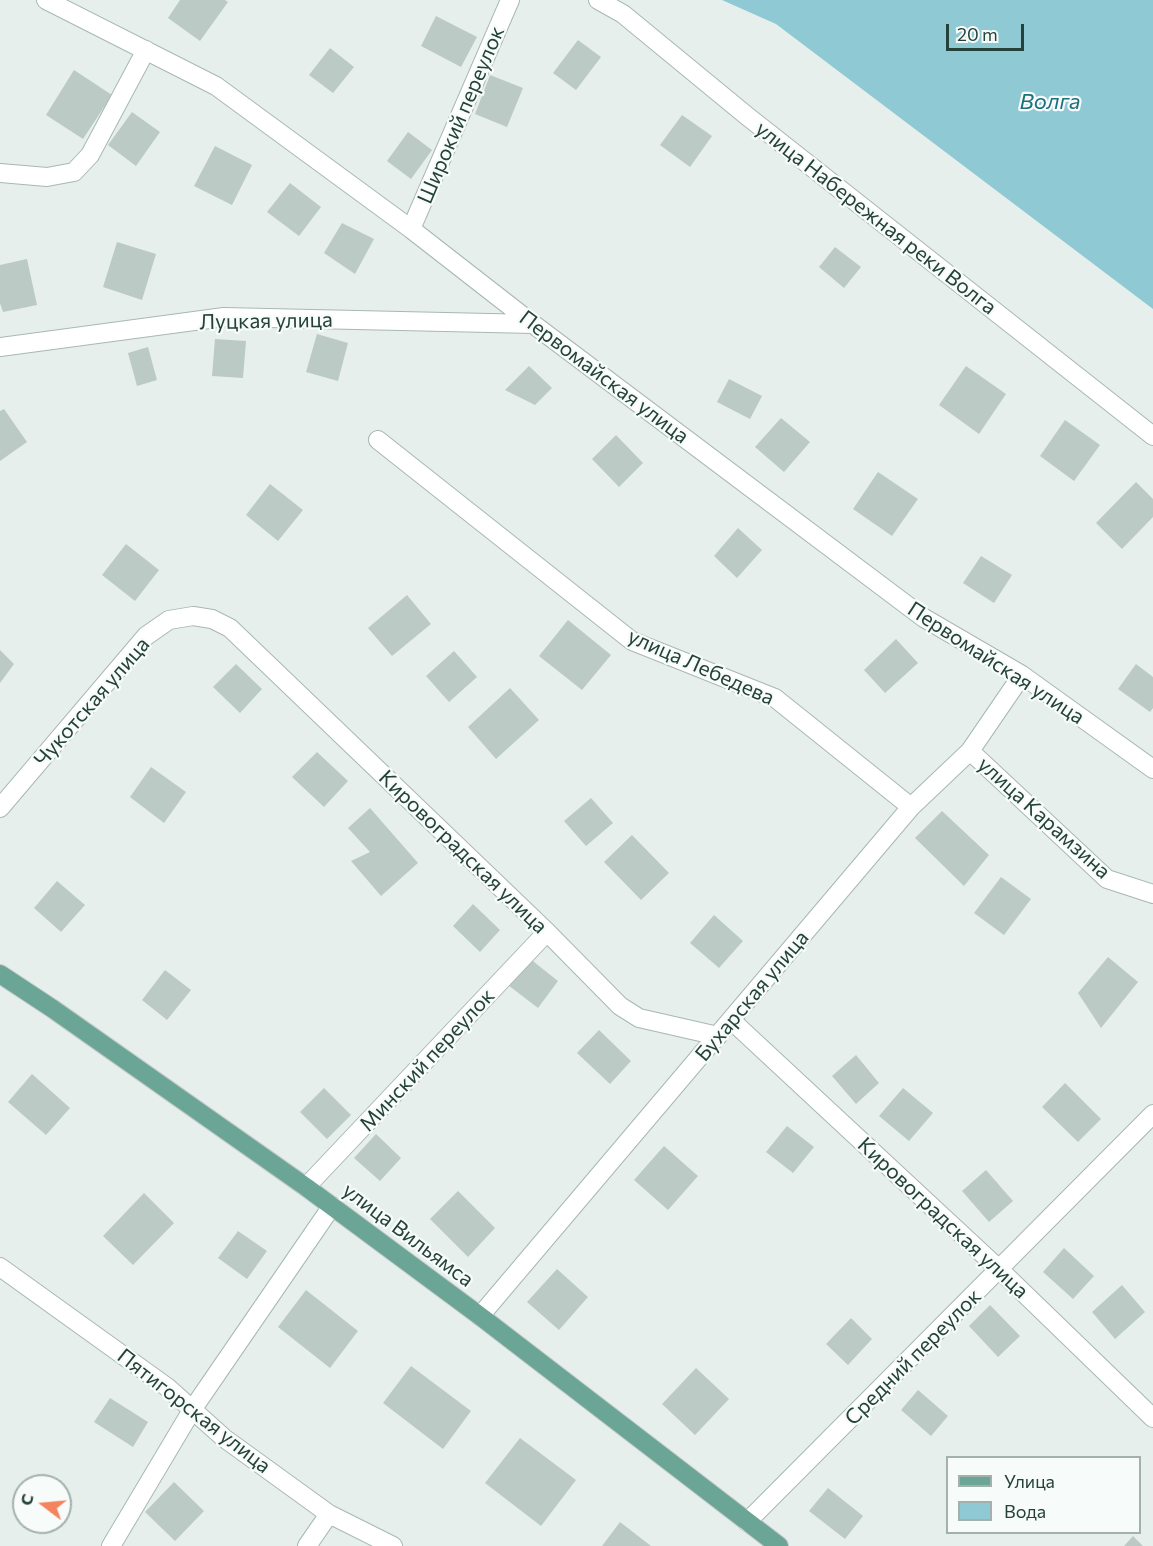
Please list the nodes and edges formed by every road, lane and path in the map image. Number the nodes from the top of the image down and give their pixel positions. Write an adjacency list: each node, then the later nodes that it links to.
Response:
1 (46, 0): 4 (street, Первомайская улица)
2 (510, 0): 6 (street, Широкий переулок)
3 (598, 0): 9 (street, улица Набережная реки Волга)
4 (146, 50): 5 (street); 6 (street, Первомайская улица)
5 (0, 172)
6 (411, 229): 7 (street, Первомайская улица)
7 (533, 324): 8 (street, Луцкая улица); 12 (street, Первомайская улица)
8 (0, 347)
9 (1153, 436)
10 (378, 440): 15 (street, улица Лебедева)
11 (230, 628): 16 (street, Чукотская улица); 18 (street, Кировоградская улица)
12 (1022, 675): 13 (street, Бухарская улица); 14 (street, Первомайская улица)
13 (970, 751): 15 (street, Бухарская улица); 17 (street, улица Карамзина)
14 (1153, 769)
15 (910, 807): 20 (street, Бухарская улица)
16 (0, 808)
17 (1153, 894)
18 (548, 932): 21 (street, Кировоградская улица); 23 (street, Минский переулок)
19 (0, 974): 23 (main road, улица Вильямса)
20 (731, 1020): 21 (street, Бухарская улица); 26 (street, Кировоградская улица)
21 (718, 1036): 27 (street, Бухарская улица)
22 (1153, 1114): 26 (street, Средний переулок)
23 (306, 1187): 24 (main road, улица Вильямса)
24 (332, 1206): 27 (main road, улица Вильямса); 28 (street)
25 (0, 1267): 28 (street, Пятигорская улица)
26 (1000, 1270): 29 (street, Кировоградская улица); 31 (street, Средний переулок)
27 (480, 1316): 31 (main road, улица Вильямса)
28 (192, 1410): 30 (street, Пятигорская улица); 32 (street)
29 (1153, 1418)
30 (329, 1514): 33 (street); 34 (street, Пятигорская улица)
31 (747, 1522): 35 (main road, улица Вильямса)
32 (111, 1546)
33 (307, 1546)
34 (393, 1546)
35 (779, 1546)

